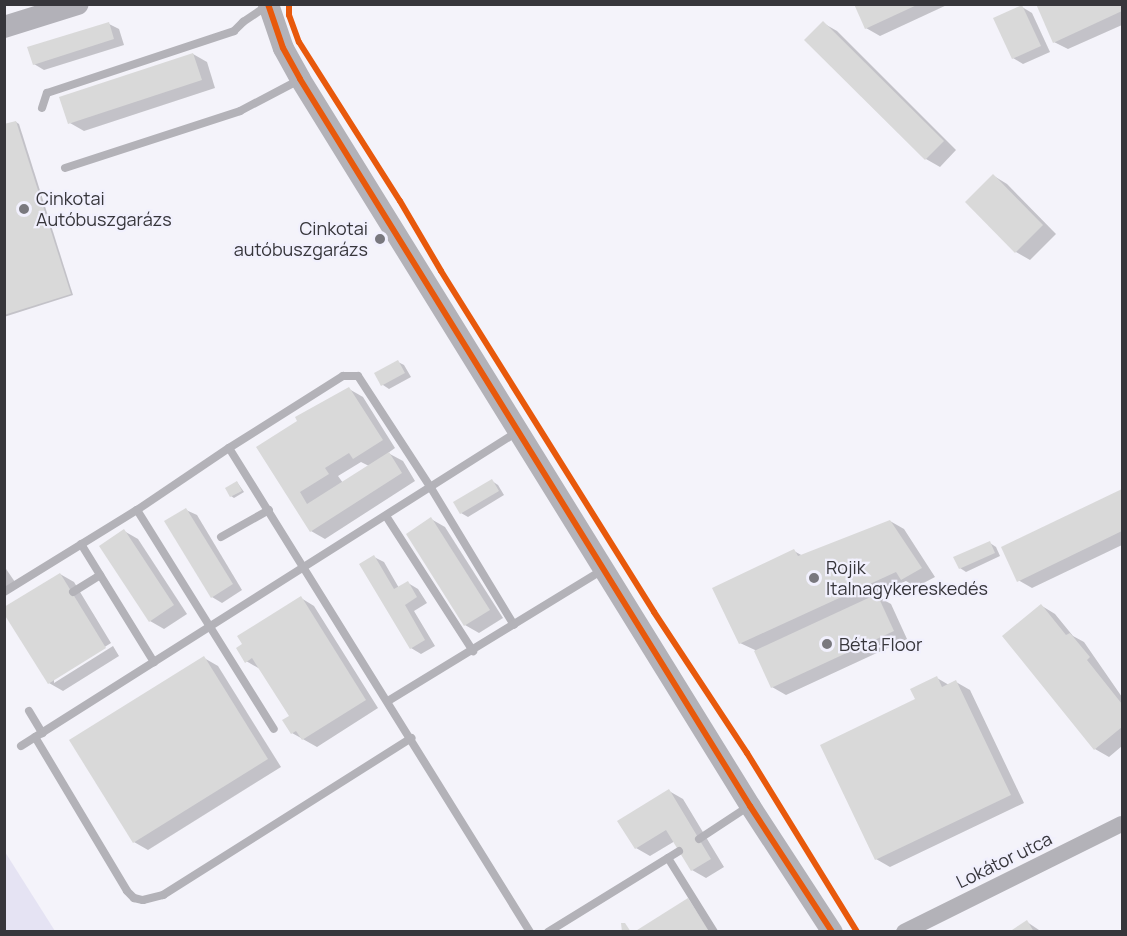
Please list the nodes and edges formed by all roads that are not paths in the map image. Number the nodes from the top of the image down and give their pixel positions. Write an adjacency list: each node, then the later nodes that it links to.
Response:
1 (78, 4): 3 (main road)
2 (268, 5): 4 (street); 5 (lane)
3 (4, 27)
4 (300, 79): 6 (lane); 7 (street)
5 (42, 108)
6 (65, 168)
7 (519, 430): 9 (lane); 16 (street)
8 (229, 448): 9 (lane); 10 (lane); 11 (lane)
9 (431, 488): 12 (lane); 20 (lane)
10 (137, 510): 14 (lane); 21 (lane)
11 (269, 510): 13 (lane); 15 (lane)
12 (386, 516): 15 (lane); 22 (lane)
13 (221, 537)
14 (81, 544): 17 (lane); 18 (lane)
15 (304, 567): 21 (lane); 24 (lane)
16 (605, 568): 20 (lane); 30 (street)
17 (100, 575): 19 (lane); 23 (lane)
18 (4, 592)
19 (73, 592)
20 (514, 625): 22 (lane)
21 (211, 626): 23 (lane); 26 (lane)
22 (473, 651): 24 (lane)
23 (154, 662): 27 (lane)
24 (388, 701): 28 (lane)
25 (28, 711): 27 (lane)
26 (274, 729)
27 (39, 735): 28 (lane); 29 (lane)
28 (411, 738): 35 (lane)
29 (21, 746)
30 (750, 806): 32 (lane); 38 (street)
31 (1122, 824): 39 (street, Lokátor utca)
32 (699, 839)
33 (679, 851): 34 (lane)
34 (668, 858): 36 (lane); 37 (lane)
35 (530, 932)
36 (548, 932)
37 (714, 932)
38 (832, 932)
39 (904, 932)

